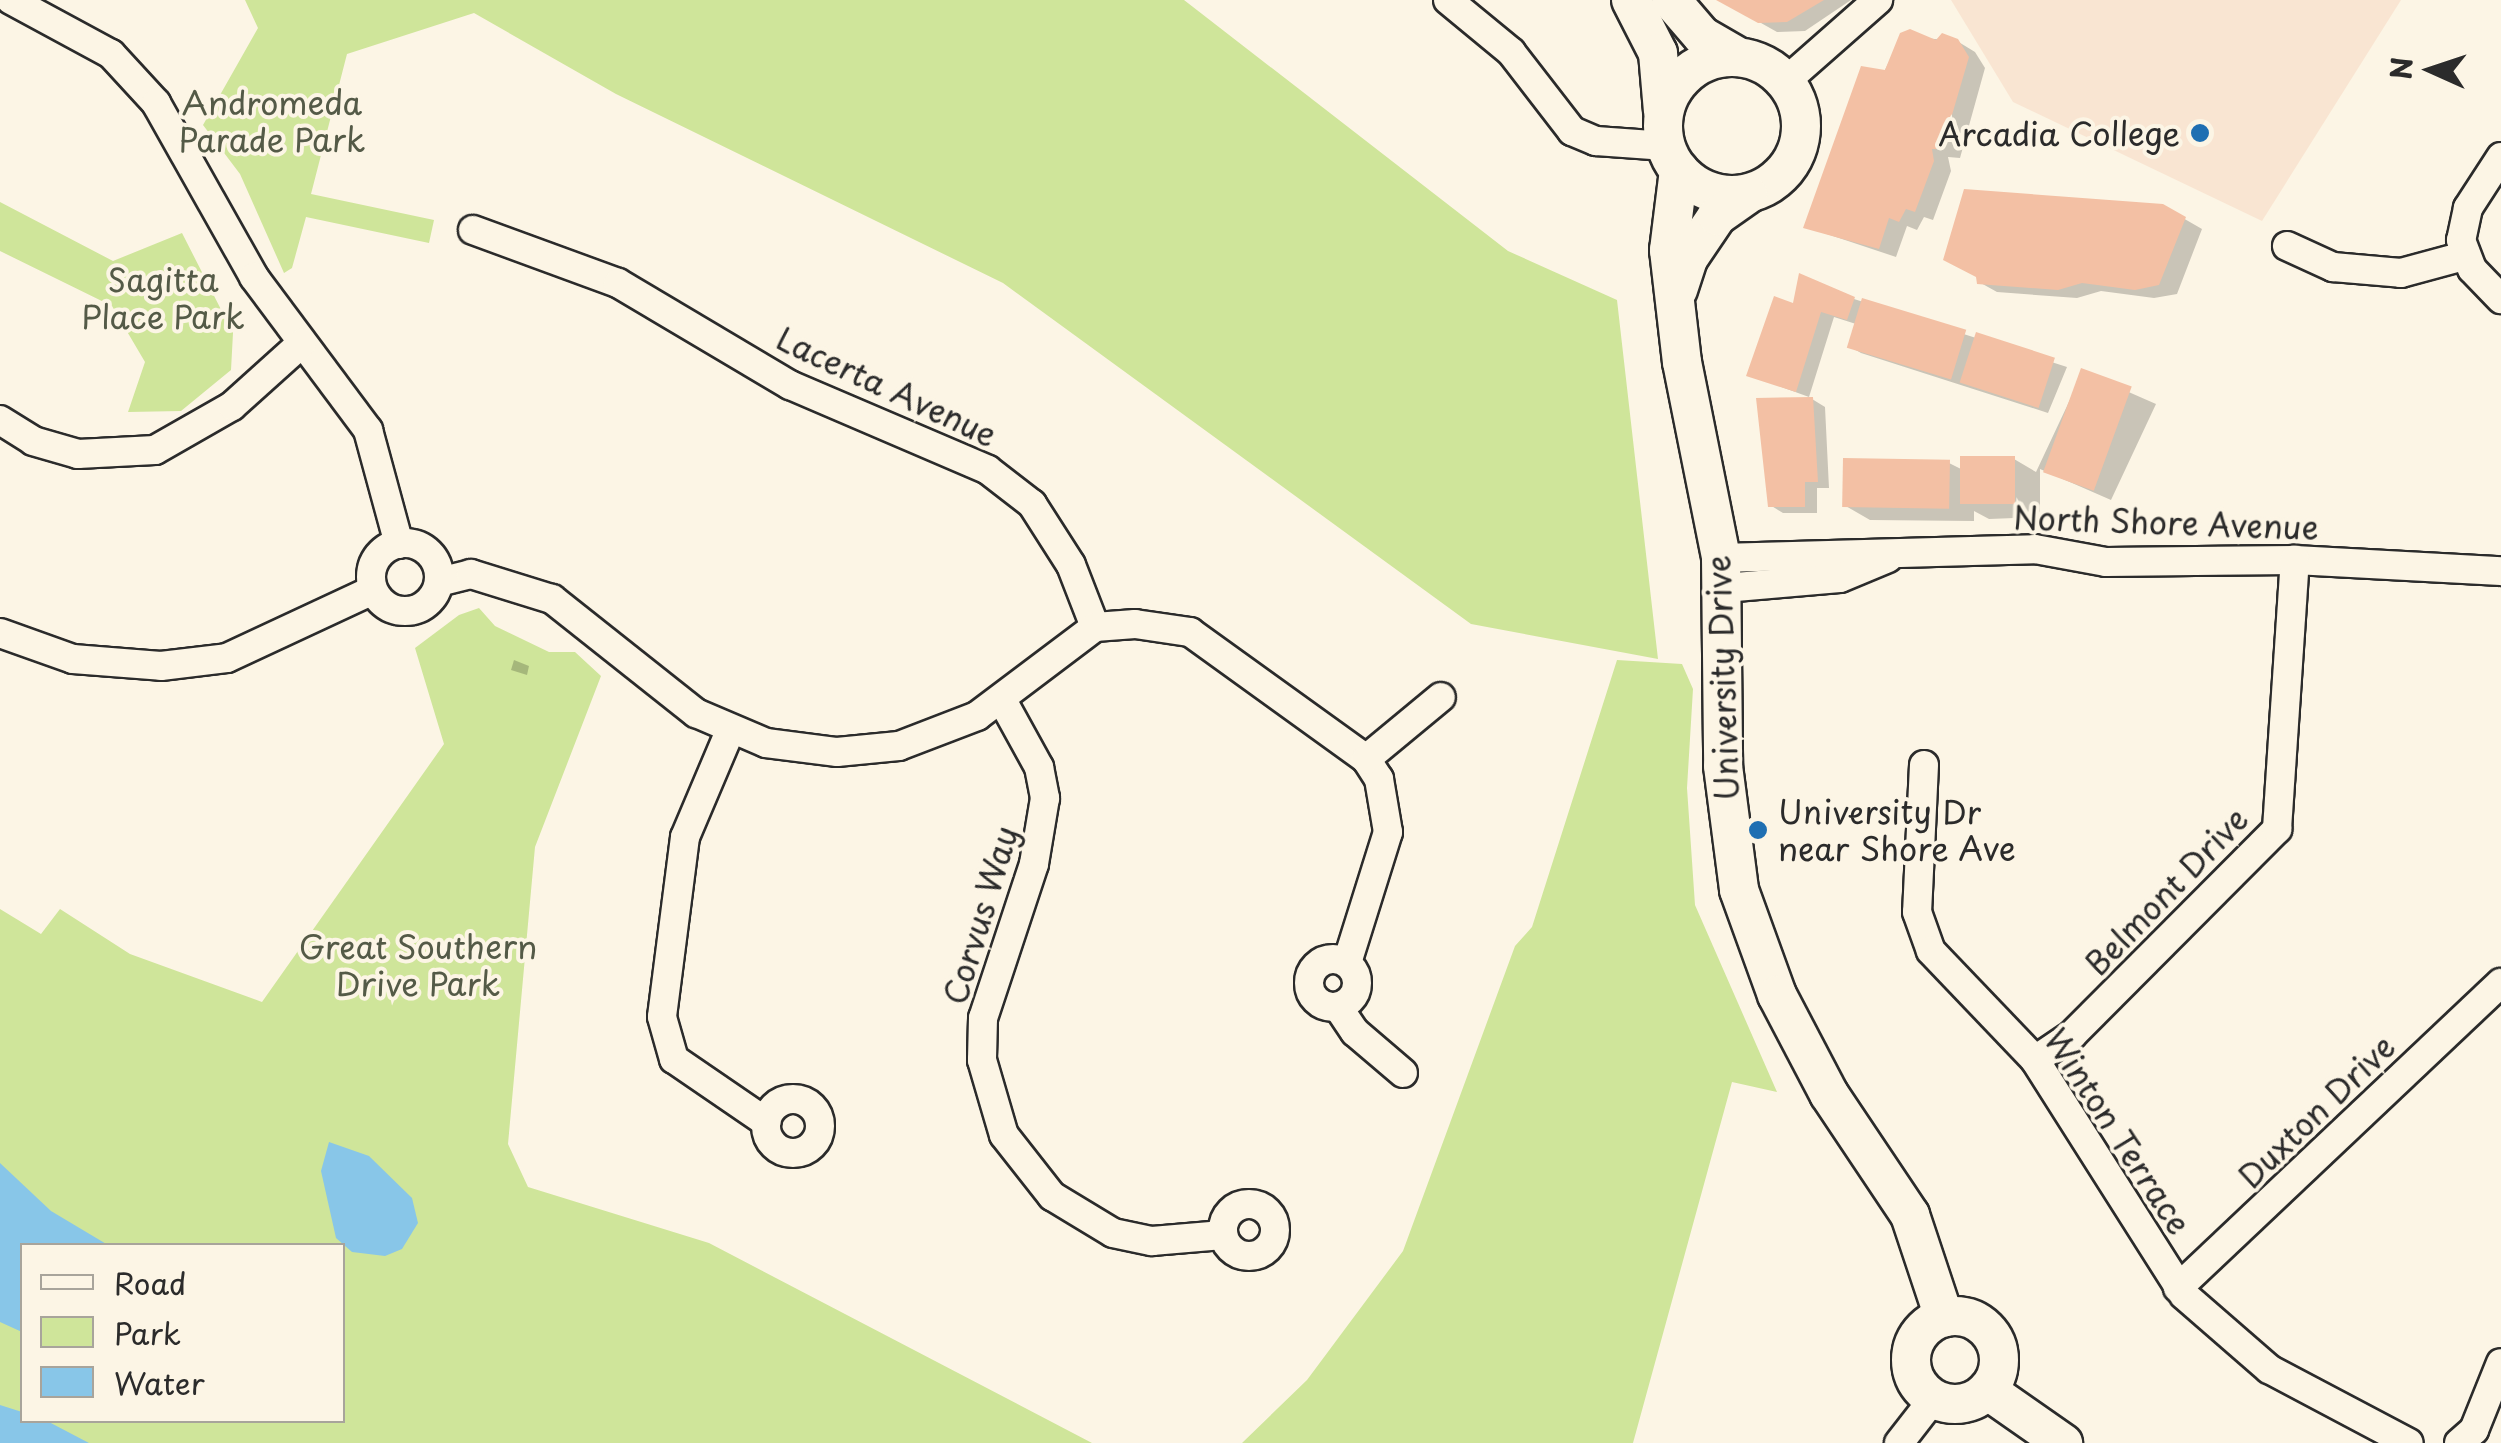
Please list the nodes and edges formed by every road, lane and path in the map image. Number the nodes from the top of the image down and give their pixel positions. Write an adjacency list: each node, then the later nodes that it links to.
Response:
1 (12, 0): 16 (street)
2 (1448, 0): 8 (street)
3 (1632, 0): 8 (street, University Drive)
4 (1671, 0): 6 (street)
5 (1878, 0): 7 (street)
6 (1736, 56): 7 (street); 8 (street)
7 (1786, 81): 10 (street)
8 (1669, 145): 10 (street); 14 (street, University Drive)
9 (2501, 156): 13 (street)
10 (1748, 194): 14 (street, University Drive)
11 (473, 230): 24 (street, Lacerta Avenue)
12 (2287, 246): 13 (street)
13 (2464, 256): 15 (street)
14 (1678, 292): 21 (street, University Drive)
15 (2501, 299)
16 (302, 344): 17 (street); 18 (street)
17 (0, 420)
18 (399, 544): 22 (street); 23 (street)
19 (2295, 560): 20 (street, North Shore Avenue); 21 (street, North Shore Avenue); 34 (street, Belmont Drive)
20 (2501, 571)
21 (1722, 573): 39 (street, University Drive)
22 (439, 582): 23 (street); 28 (street)
23 (373, 590): 25 (street)
24 (1095, 627): 27 (street); 29 (street)
25 (0, 634)
26 (1441, 697): 29 (street)
27 (1002, 700): 28 (street); 37 (street, Corvus Way)
28 (730, 731): 36 (street)
29 (1366, 759): 31 (street)
30 (1924, 765): 34 (street, Winton Terrace)
31 (1347, 963): 33 (street); 33 (street)
32 (2501, 983): 38 (street, Duxton Drive)
33 (1338, 1007): 35 (street)
34 (2035, 1060): 38 (street, Winton Terrace)
35 (1403, 1073)
36 (766, 1122)
37 (1224, 1235)
38 (2178, 1288): 46 (street, Winton Terrace)
39 (1944, 1317): 41 (street); 42 (street)
40 (2501, 1363): 43 (street)
41 (1988, 1390): 42 (street); 45 (street)
42 (1934, 1398): 44 (street)
43 (2462, 1442)
44 (1900, 1443)
45 (2063, 1443)
46 (2409, 1443)

